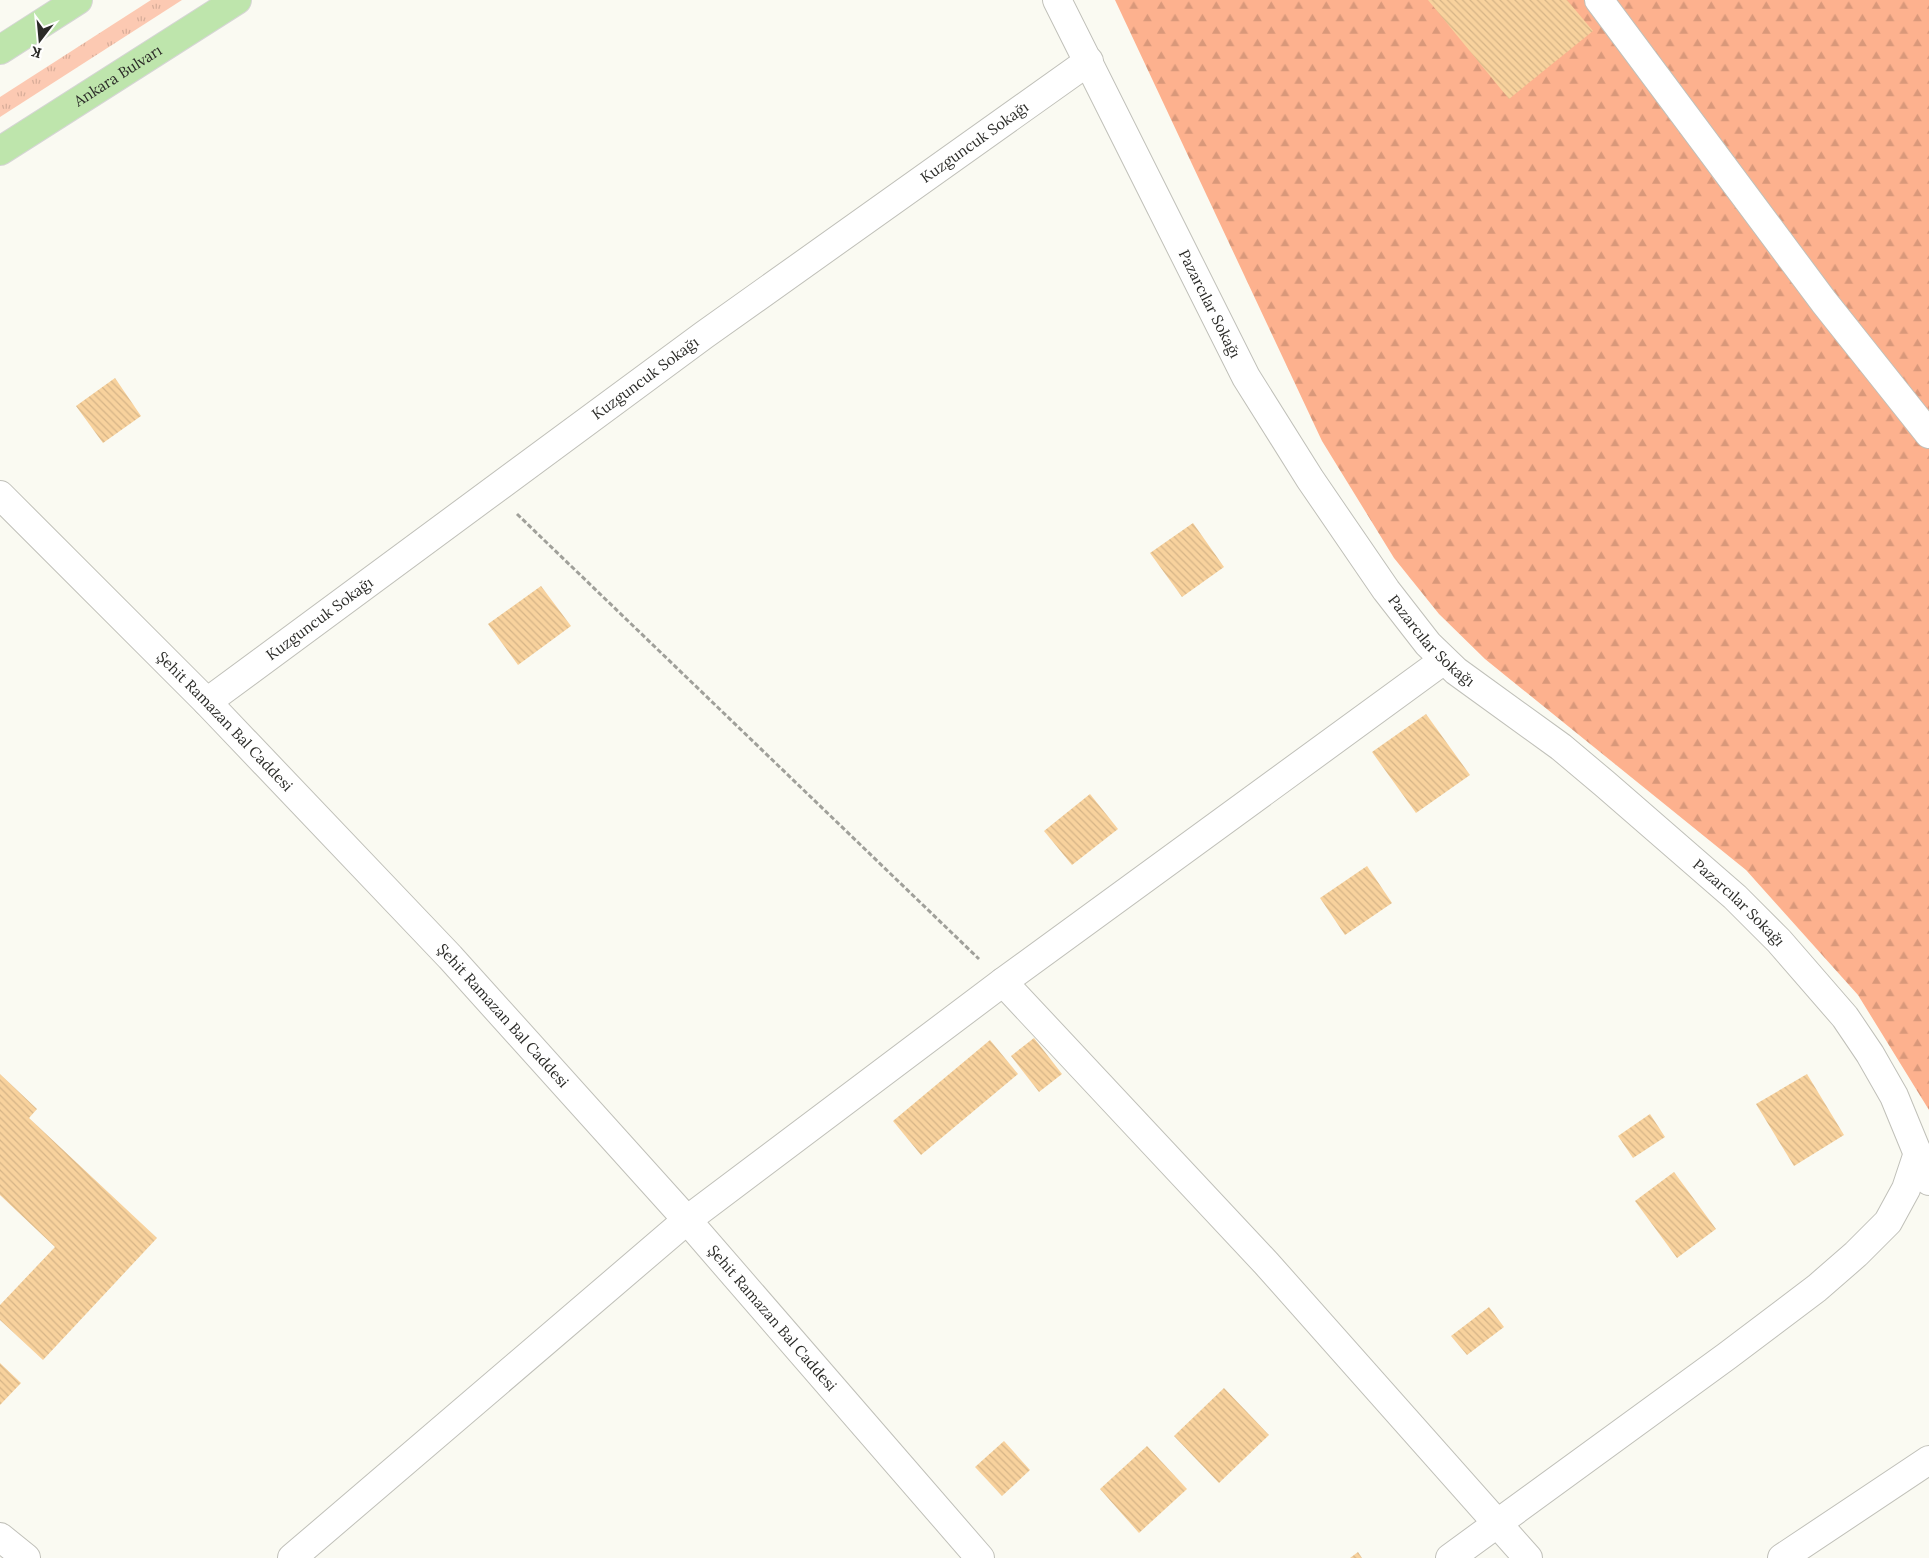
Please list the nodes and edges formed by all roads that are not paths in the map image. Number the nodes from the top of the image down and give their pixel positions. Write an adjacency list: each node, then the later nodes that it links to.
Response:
1 (78, 0): 5 (main road)
2 (237, 0): 7 (main road, Ankara Bulvarı)
3 (1057, 0): 6 (street, Pazarcılar Sokağı)
4 (1599, 0): 8 (street)
5 (0, 50)
6 (1089, 61): 10 (street, Pazarcılar Sokağı); 11 (street, Kuzguncuk Sokağı)
7 (0, 152)
8 (1929, 434)
9 (0, 495): 11 (street, Şehit Ramazan Bal Caddesi)
10 (1444, 660): 12 (street); 13 (street, Pazarcılar Sokağı)
11 (207, 702): 15 (street, Şehit Ramazan Bal Caddesi)
12 (1003, 982): 15 (street); 17 (street)
13 (1918, 1153): 14 (street, Pazarcılar Sokağı); 17 (street)
14 (1929, 1181)
15 (687, 1220): 20 (street); 21 (street, Şehit Ramazan Bal Caddesi)
16 (1929, 1460): 24 (street)
17 (1497, 1523): 22 (street); 23 (street)
18 (0, 1537): 19 (street)
19 (26, 1558)
20 (292, 1558)
21 (980, 1558)
22 (1450, 1558)
23 (1528, 1558)
24 (1782, 1558)

